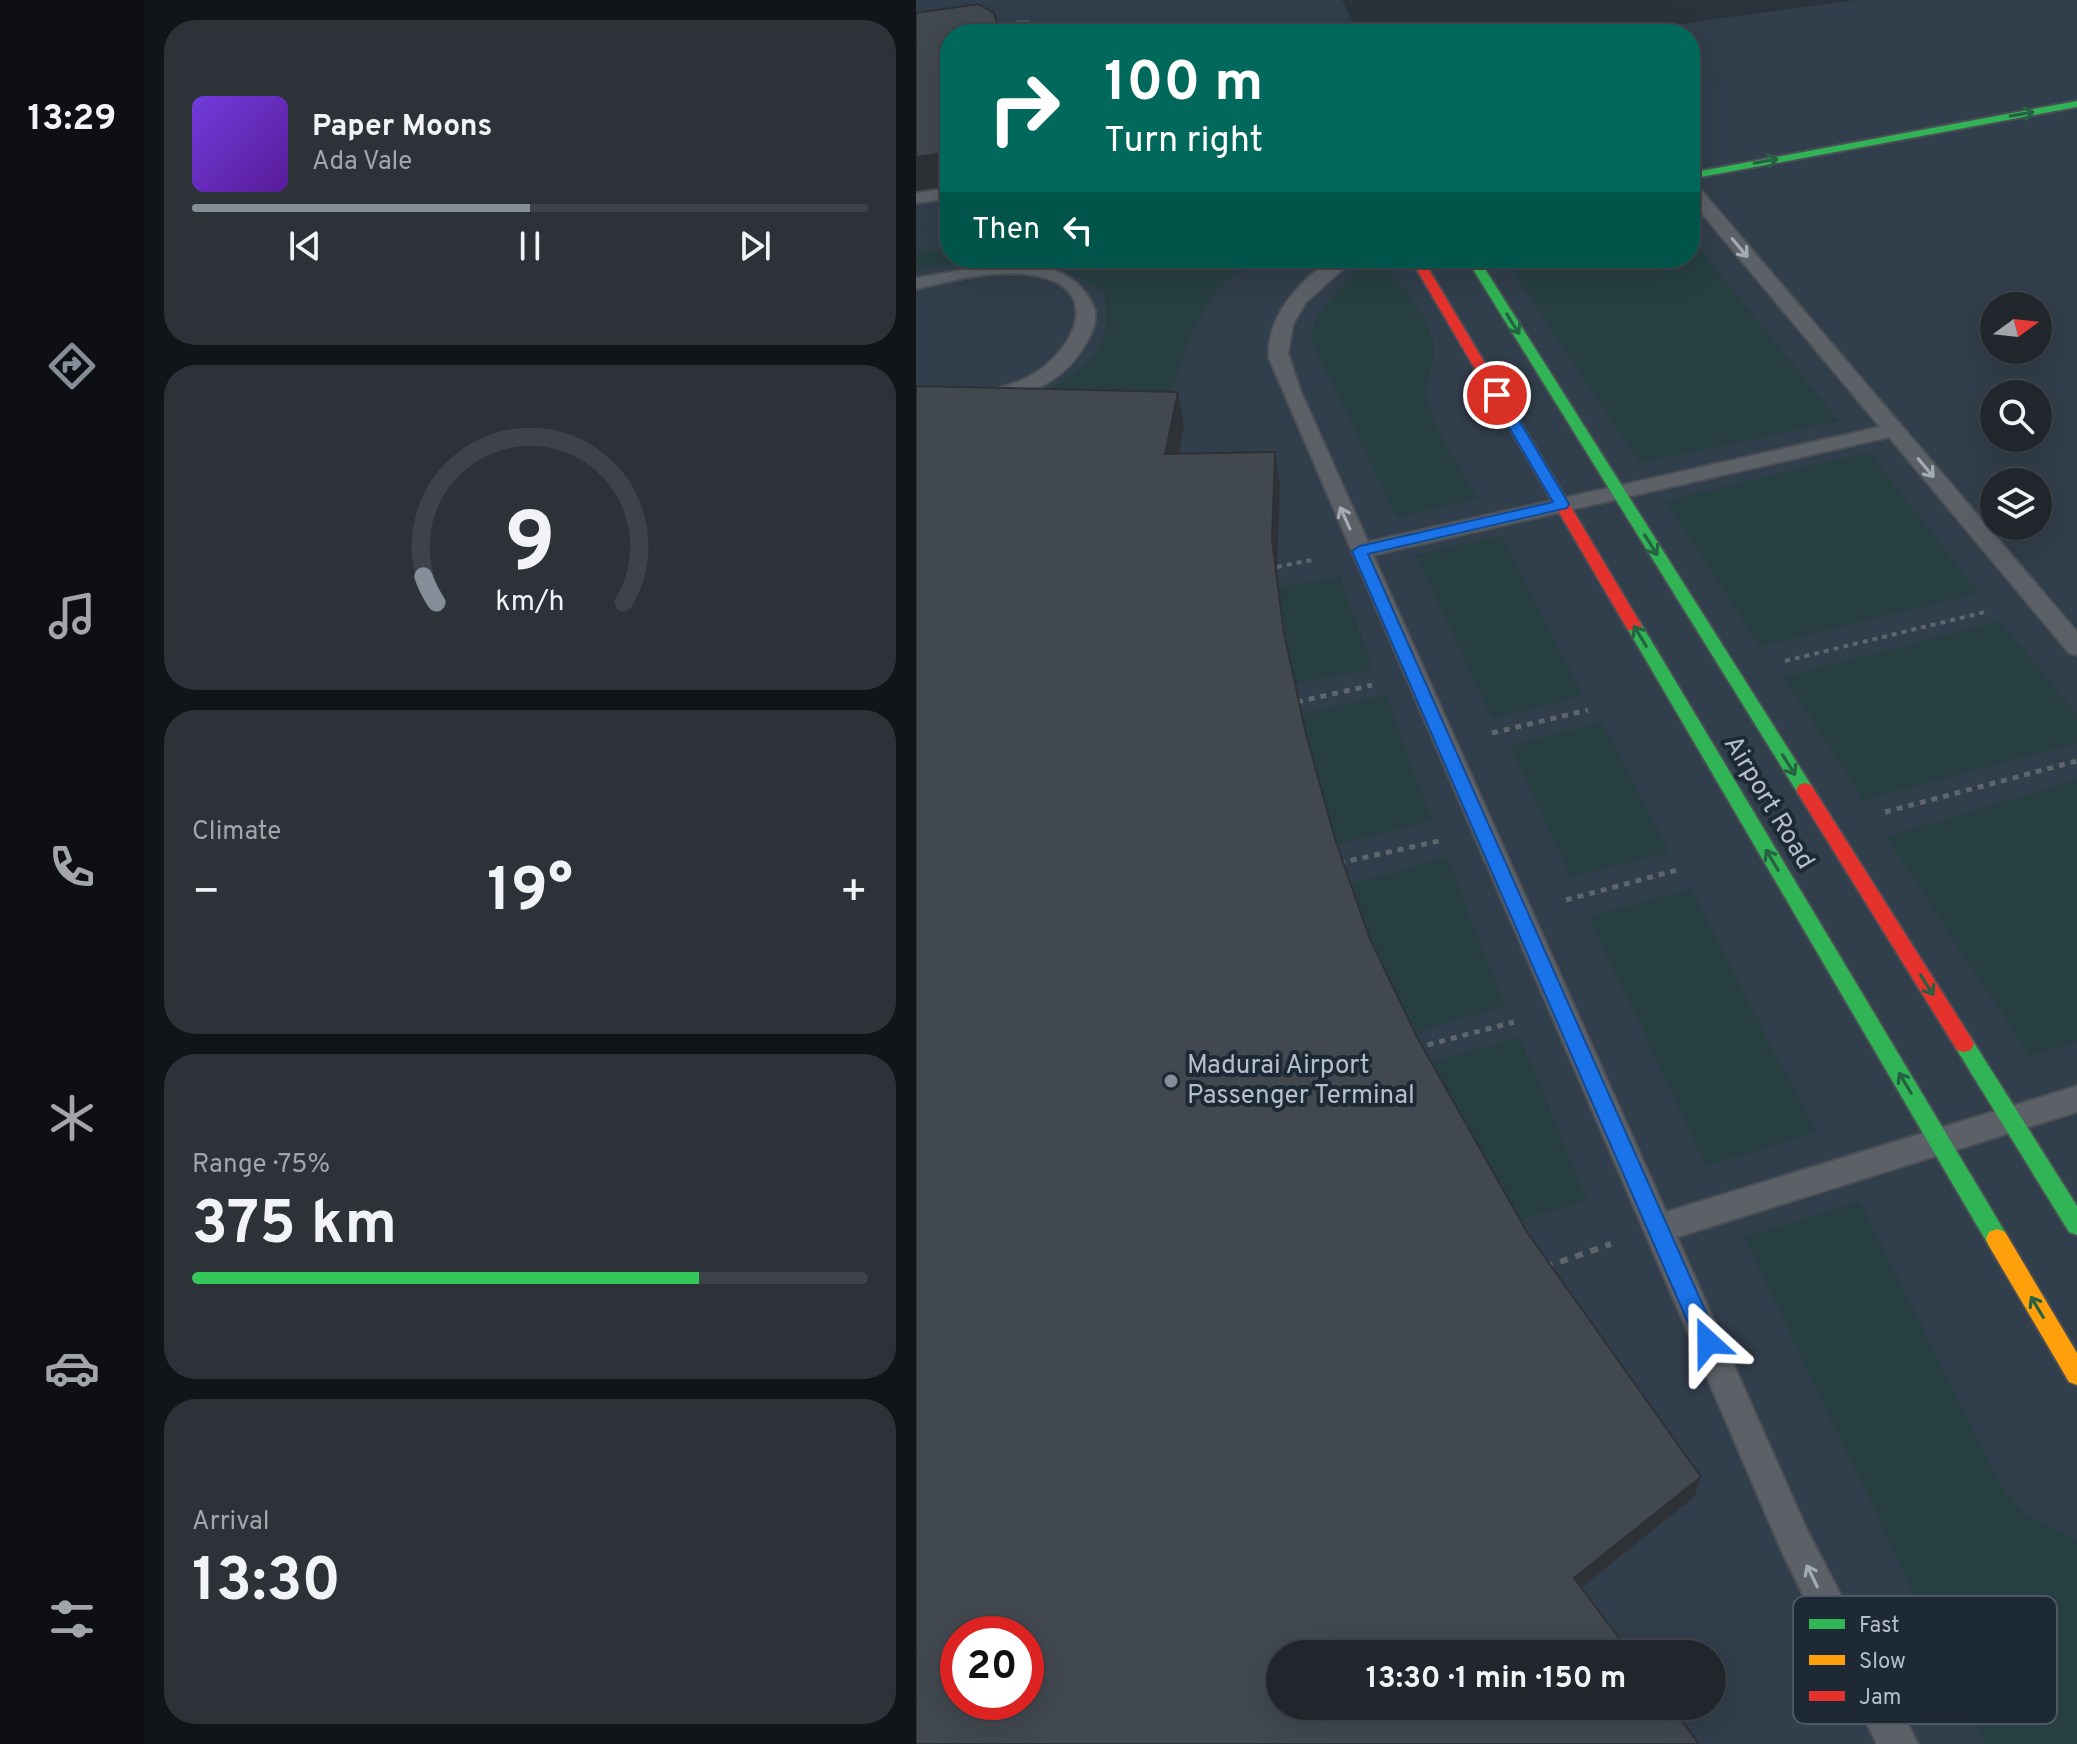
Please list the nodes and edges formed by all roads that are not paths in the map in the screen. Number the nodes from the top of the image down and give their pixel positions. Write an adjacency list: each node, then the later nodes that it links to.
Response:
1 (2077, 104): 2 (main road, one-way to 1)
2 (1700, 174)
3 (940, 194): 4 (lane)
4 (916, 198)
5 (1700, 200): 11 (lane, one-way to 11)
6 (1333, 268): 14 (lane, one-way to 6)
7 (1422, 268): 13 (main road, Airport Road)
8 (1478, 268): 12 (main road, Airport Road, one-way to 12)
9 (916, 284): 10 (lane)
10 (916, 400)
11 (1894, 430): 12 (lane); 15 (lane, one-way to 15)
12 (1617, 490): 13 (lane); 17 (main road, Airport Road, one-way to 17)
13 (1562, 504): 14 (lane); 18 (main road, Airport Road, one-way to 13)
14 (1360, 551): 20 (lane)
15 (2077, 647)
16 (2077, 1099): 17 (lane)
17 (2011, 1119): 18 (lane); 19 (main road, Airport Road)
18 (1939, 1141): 20 (lane); 21 (main road, Airport Road, one-way to 18)
19 (2077, 1225)
20 (1657, 1229): 22 (lane, one-way to 20)
21 (2077, 1374)
22 (1822, 1596)
23 (1886, 1724): 24 (lane, one-way to 23)
24 (1899, 1744)

